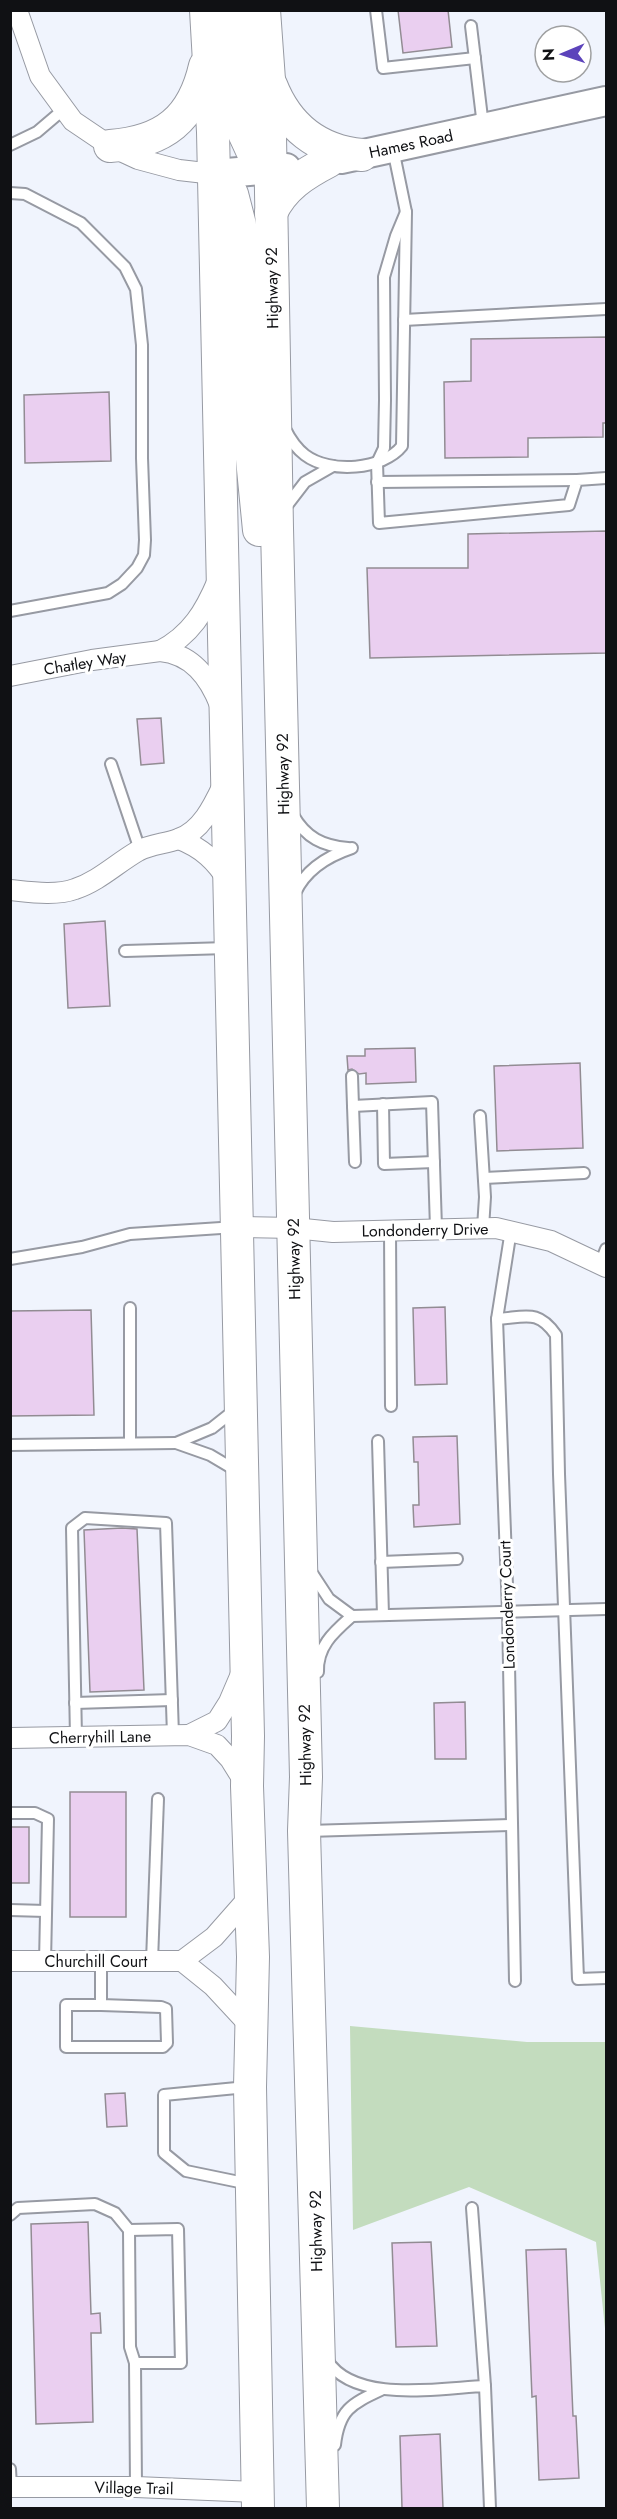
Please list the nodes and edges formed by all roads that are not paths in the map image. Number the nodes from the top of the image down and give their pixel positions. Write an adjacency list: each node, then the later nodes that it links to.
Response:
1 (17, 10): 11 (street)
2 (206, 10): 7 (main road)
3 (235, 10): 18 (main road)
4 (264, 10): 9 (main road, Highway 92)
5 (376, 10): 8 (lane)
6 (471, 26): 8 (lane)
7 (210, 48): 14 (main road); 19 (main road)
8 (475, 58): 12 (lane)
9 (269, 80): 16 (main road); 18 (main road, Highway 92)
10 (606, 101): 12 (street, Hames Road)
11 (64, 109): 13 (lane); 14 (street)
12 (483, 129): 15 (street, Hames Road)
13 (10, 145)
14 (110, 146): 19 (street)
15 (393, 148): 16 (street, Hames Road); 21 (lane)
16 (362, 155): 17 (street, Hames Road)
17 (329, 161): 18 (street, Hames Road); 22 (main road)
18 (271, 171): 19 (street, Hames Road); 22 (main road, Highway 92)
19 (214, 174): 32 (main road); 33 (main road)
20 (10, 193): 34 (lane)
21 (406, 212): 24 (lane); 26 (lane)
22 (271, 213): 25 (main road, Highway 92)
23 (606, 309): 24 (lane)
24 (404, 320): 26 (lane)
25 (275, 404): 27 (lane); 31 (main road, Highway 92)
26 (377, 463): 27 (lane); 30 (lane)
27 (333, 466): 31 (lane)
28 (606, 478): 29 (lane)
29 (578, 480): 30 (lane); 30 (lane)
30 (377, 482)
31 (277, 528): 33 (main road, Highway 92)
32 (222, 572): 35 (street, Chatley Way); 37 (main road)
33 (279, 600): 40 (main road, Highway 92)
34 (10, 610)
35 (160, 651): 36 (street, Chatley Way); 37 (street, Chatley Way)
36 (10, 676)
37 (225, 718): 39 (main road)
38 (111, 764): 42 (lane)
39 (226, 779): 41 (street); 43 (main road)
40 (284, 800): 45 (main road, Highway 92); 45 (lane)
41 (179, 839): 42 (street); 43 (street)
42 (140, 850): 44 (street)
43 (229, 883): 46 (main road)
44 (10, 890)
45 (286, 915): 57 (main road, Highway 92)
46 (230, 948): 47 (lane); 56 (main road)
47 (124, 951)
48 (352, 1076): 50 (lane)
49 (382, 1104): 50 (lane); 53 (lane); 53 (lane)
50 (353, 1106): 52 (lane)
51 (480, 1116): 55 (lane)
52 (355, 1162)
53 (434, 1162): 58 (lane)
54 (584, 1173): 55 (lane)
55 (484, 1178): 59 (lane)
56 (236, 1227): 57 (street, Londonderry Drive); 62 (lane); 66 (main road)
57 (294, 1228): 60 (street, Londonderry Drive); 73 (main road, Highway 92)
58 (436, 1228): 59 (street, Londonderry Drive); 60 (street, Londonderry Drive)
59 (483, 1228): 61 (street, Londonderry Drive)
60 (390, 1229): 67 (lane)
61 (511, 1230): 63 (street, Londonderry Drive); 65 (lane, Londonderry Court)
62 (10, 1259)
63 (604, 1260)
64 (130, 1308): 69 (lane)
65 (498, 1319): 76 (lane); 78 (lane, Londonderry Court)
66 (241, 1405): 70 (lane); 72 (main road)
67 (391, 1406)
68 (378, 1441): 75 (lane)
69 (130, 1443): 70 (lane); 71 (lane)
70 (176, 1443): 72 (lane)
71 (10, 1445)
72 (242, 1475): 81 (main road)
73 (301, 1553): 80 (lane); 92 (main road, Highway 92)
74 (457, 1559): 75 (lane)
75 (381, 1562): 79 (lane)
76 (565, 1609): 77 (lane); 78 (lane); 101 (lane)
77 (606, 1609)
78 (508, 1612): 79 (lane); 91 (lane, Londonderry Court)
79 (383, 1615): 80 (lane)
80 (352, 1616): 82 (lane)
81 (247, 1659): 85 (street); 88 (main road)
82 (318, 1687)
83 (172, 1700): 84 (lane); 84 (lane); 85 (lane)
84 (75, 1703): 87 (lane)
85 (181, 1735): 87 (street, Cherryhill Lane); 88 (street)
86 (10, 1738): 87 (street, Cherryhill Lane)
87 (76, 1738)
88 (248, 1786): 93 (main road)
89 (158, 1799): 98 (lane)
90 (10, 1813): 95 (lane)
91 (512, 1826): 92 (lane); 102 (lane, Londonderry Court)
92 (304, 1831): 110 (main road, Highway 92)
93 (251, 1895): 99 (street); 104 (main road)
94 (10, 1910): 95 (lane)
95 (46, 1911): 100 (lane)
96 (10, 1961): 100 (street, Churchill Court)
97 (101, 1961): 98 (street, Churchill Court); 100 (street, Churchill Court); 103 (lane)
98 (152, 1961): 99 (street, Churchill Court)
99 (182, 1961): 104 (street)
100 (45, 1962)
101 (606, 1978)
102 (515, 1981)
103 (101, 2006): 103 (lane)
104 (252, 2028): 105 (main road)
105 (250, 2087): 106 (main road); 106 (lane)
106 (252, 2185): 118 (main road)
107 (472, 2208): 112 (lane)
108 (10, 2215): 109 (lane)
109 (129, 2230): 111 (lane); 111 (lane)
110 (319, 2347): 113 (lane); 119 (main road, Highway 92)
111 (135, 2363): 117 (lane)
112 (485, 2386): 113 (lane); 120 (lane)
113 (381, 2390): 114 (lane)
114 (336, 2457)
115 (10, 2469): 116 (lane)
116 (11, 2487): 117 (street, Village Trail)
117 (136, 2487): 118 (street, Village Trail)
118 (258, 2500)
119 (323, 2508)
120 (490, 2508)

